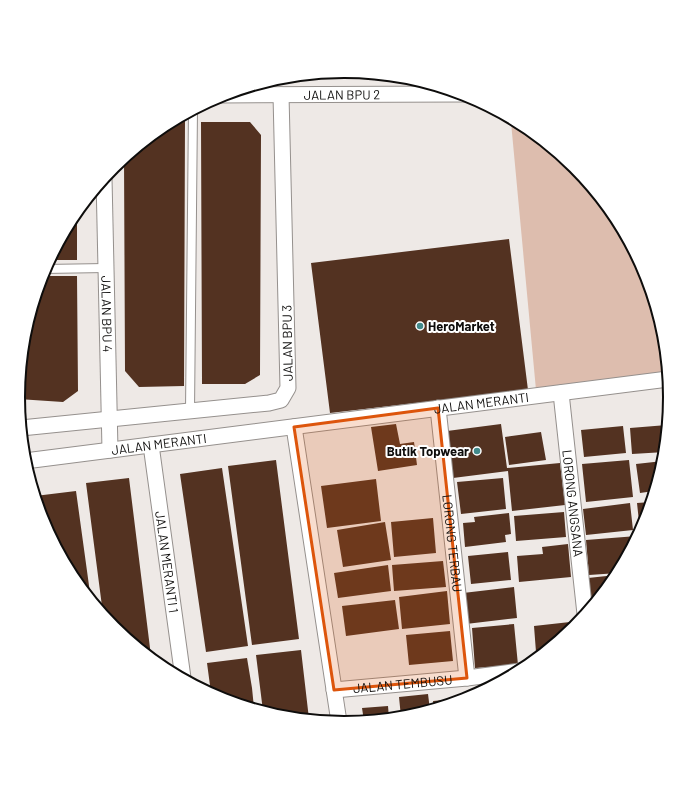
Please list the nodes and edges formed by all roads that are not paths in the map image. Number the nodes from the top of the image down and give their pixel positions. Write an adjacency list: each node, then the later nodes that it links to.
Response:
1 (431, 89): 3 (street, JALAN BPU 2)
2 (239, 95): 3 (street, JALAN BPU 2)
3 (281, 95): 11 (street, JALAN BPU 3)
4 (193, 116): 11 (lane)
5 (104, 186): 6 (street, JALAN BPU 4)
6 (106, 268): 7 (lane); 12 (street, JALAN BPU 4)
7 (51, 269)
8 (662, 380): 9 (street, JALAN MERANTI)
9 (561, 393): 10 (street, JALAN MERANTI); 18 (street, LORONG ANGSANA)
10 (438, 408): 14 (street, JALAN MERANTI); 21 (street, LORONG TERBAU)
11 (190, 411): 12 (street, JALAN BPU 3)
12 (109, 419): 13 (street, JALAN BPU 3); 16 (street, JALAN BPU 4)
13 (27, 427)
14 (294, 427): 15 (street, JALAN MERANTI); 22 (street)
15 (151, 445): 16 (street, JALAN MERANTI); 19 (street, JALAN MERANTI 1)
16 (110, 450): 17 (street, JALAN MERANTI)
17 (31, 460)
18 (584, 607)
19 (182, 672)
20 (504, 672): 21 (street, JALAN TEMBUSU)
21 (467, 678): 22 (street, JALAN TEMBUSU)
22 (334, 690): 23 (street)
23 (338, 716)

